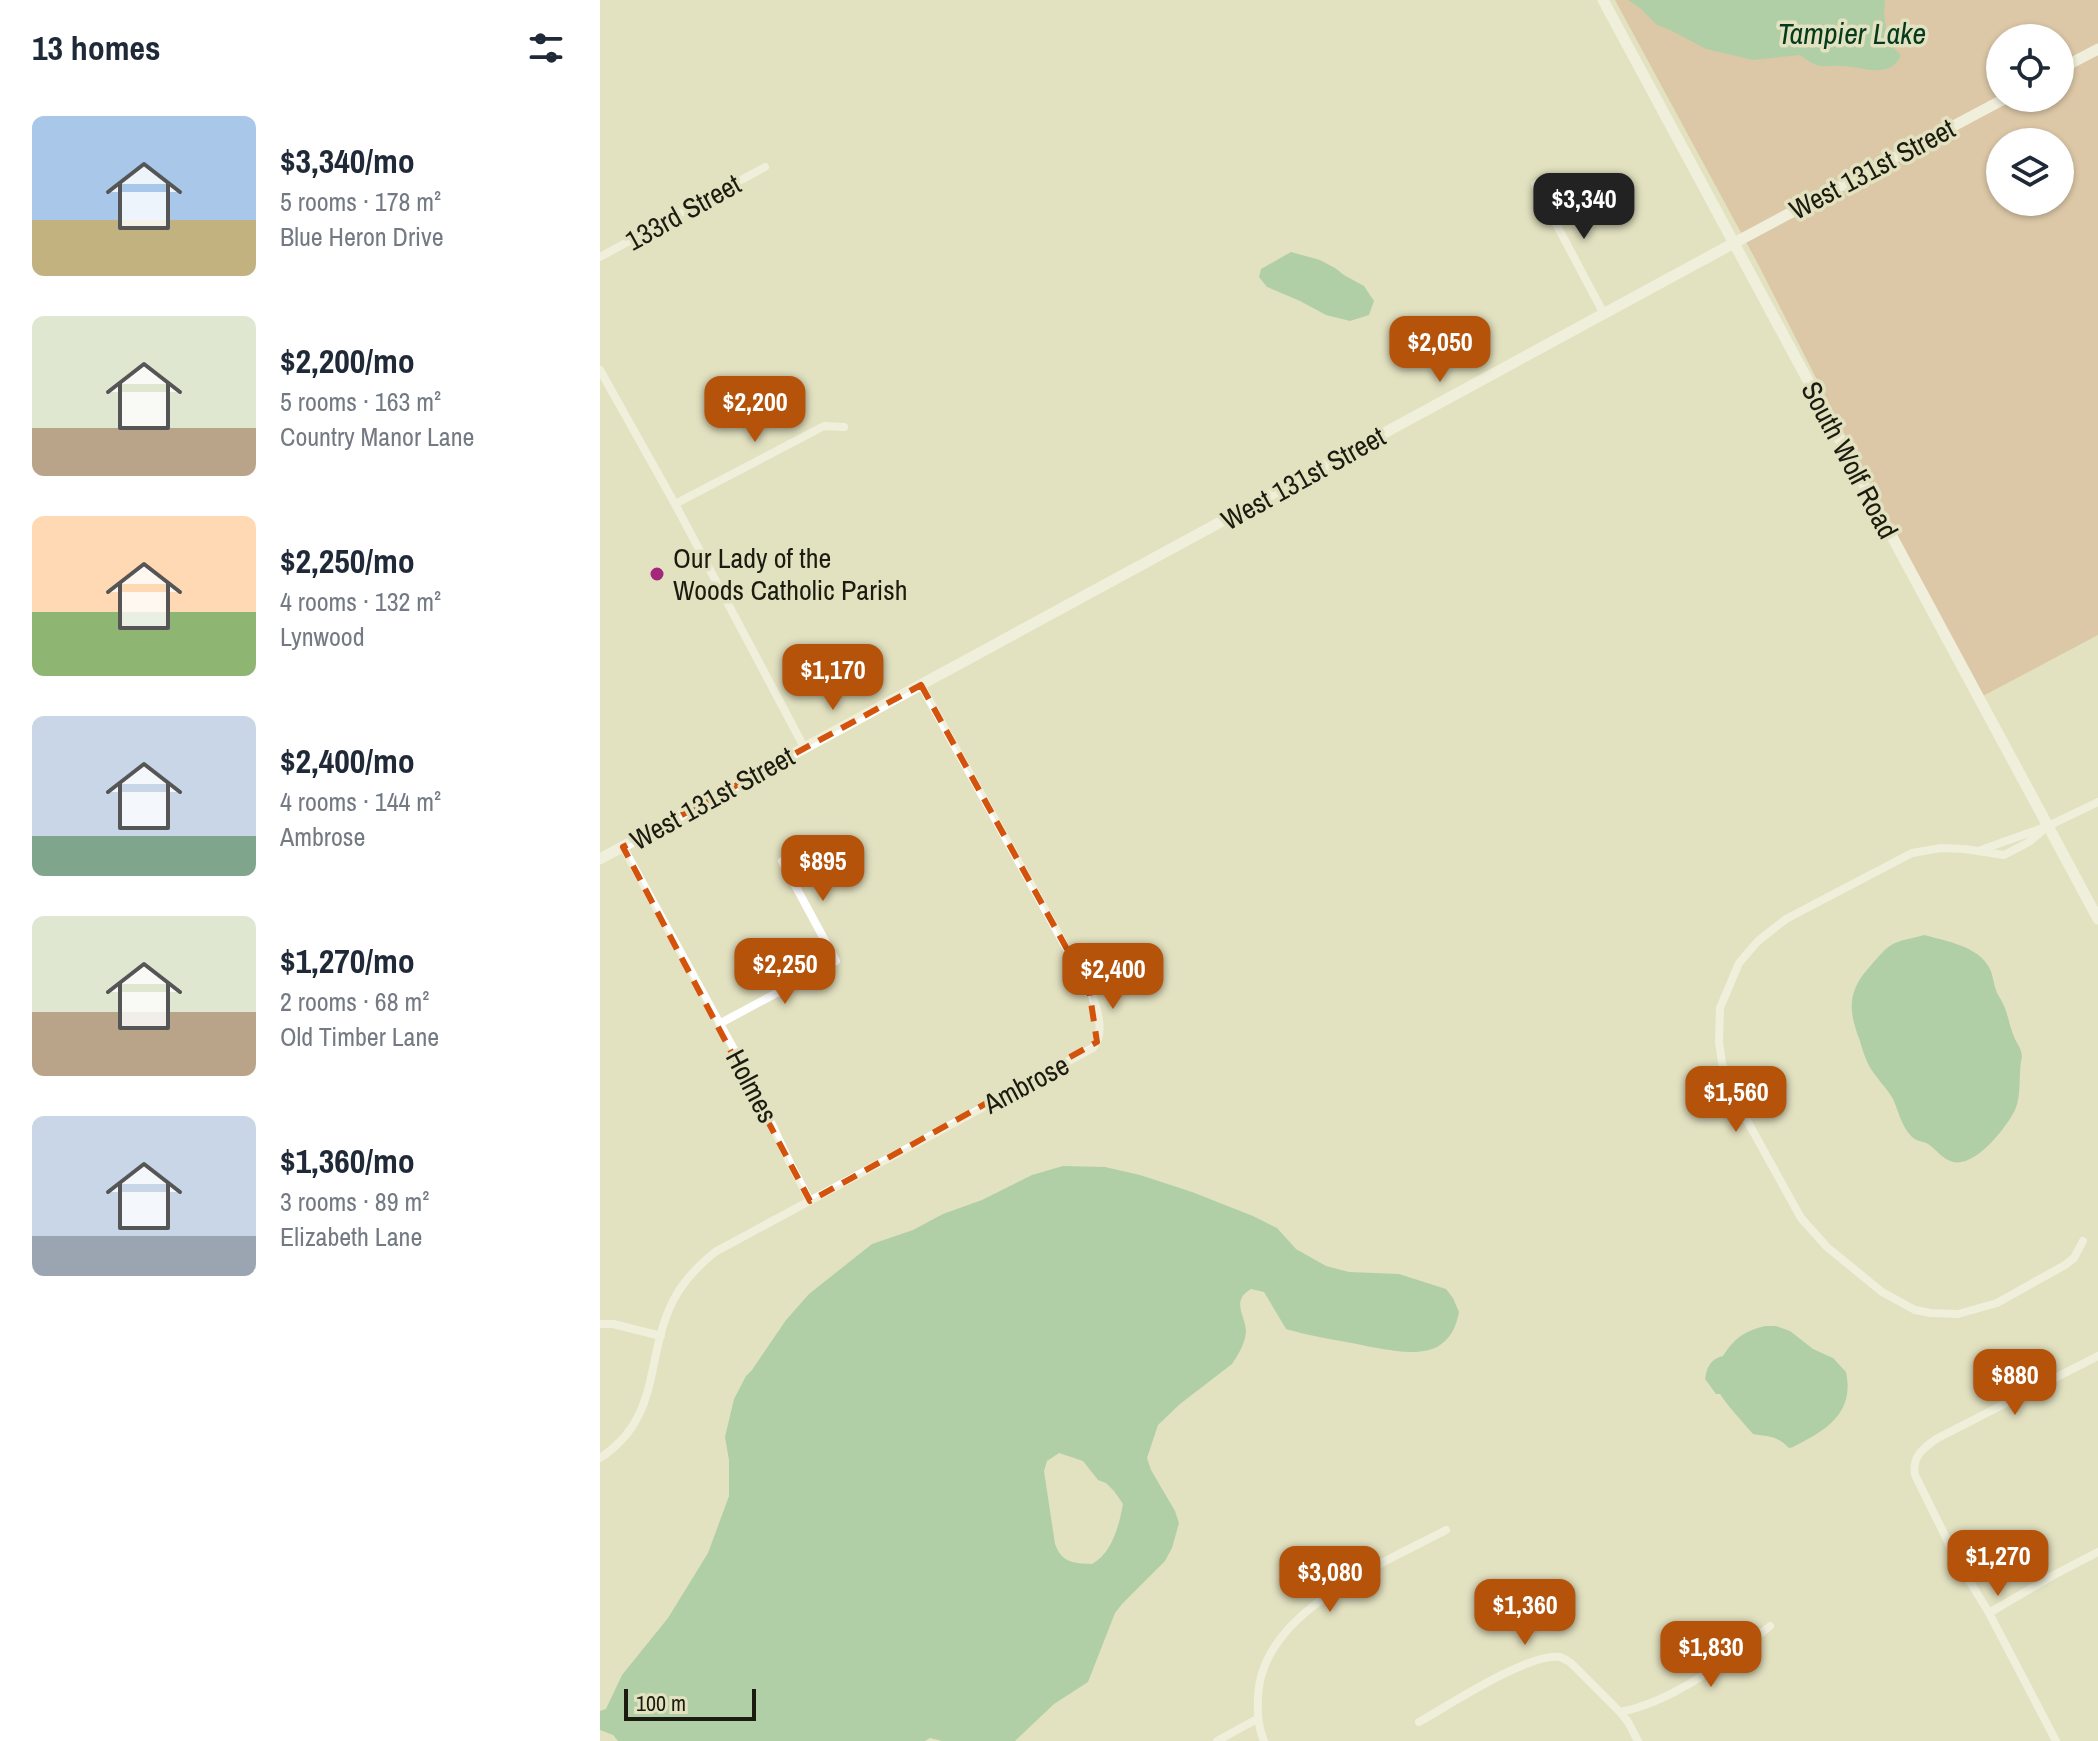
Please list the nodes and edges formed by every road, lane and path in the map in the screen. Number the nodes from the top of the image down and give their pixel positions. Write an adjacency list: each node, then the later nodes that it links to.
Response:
1 (1603, 0): 7 (street, South Wolf Road)
2 (2098, 49): 3 (street)
3 (2074, 62)
4 (1986, 109): 7 (street, West 131st Street)
5 (765, 167): 8 (street, 133rd Street)
6 (1535, 184): 9 (street)
7 (1734, 243): 9 (street, West 131st Street); 16 (street, South Wolf Road)
8 (600, 257)
9 (1604, 314): 13 (street, West 131st Street)
10 (600, 370): 12 (street)
11 (844, 427): 12 (street)
12 (675, 504): 14 (street)
13 (921, 685): 14 (street, West 131st Street); 22 (street, Ambrose)
14 (804, 747): 17 (street, West 131st Street)
15 (2098, 802): 16 (street)
16 (2048, 826): 20 (street, South Wolf Road); 23 (street)
17 (623, 847): 18 (street, West 131st Street); 21 (street, Holmes)
18 (600, 859)
19 (782, 861): 21 (street)
20 (2098, 919)
21 (719, 1024): 22 (street, Holmes)
22 (810, 1201): 25 (street, Ambrose)
23 (2083, 1241)
24 (600, 1324): 25 (street)
25 (661, 1336): 27 (street, Ambrose)
26 (2098, 1356): 30 (street)
27 (600, 1458)
28 (1446, 1530): 33 (street)
29 (2098, 1552): 30 (street)
30 (1989, 1613): 38 (street)
31 (1770, 1626): 32 (street)
32 (1620, 1712): 34 (street); 37 (street)
33 (1257, 1719): 35 (street); 36 (street)
34 (1419, 1722)
35 (1217, 1741)
36 (1264, 1741)
37 (1638, 1741)
38 (2056, 1741)

